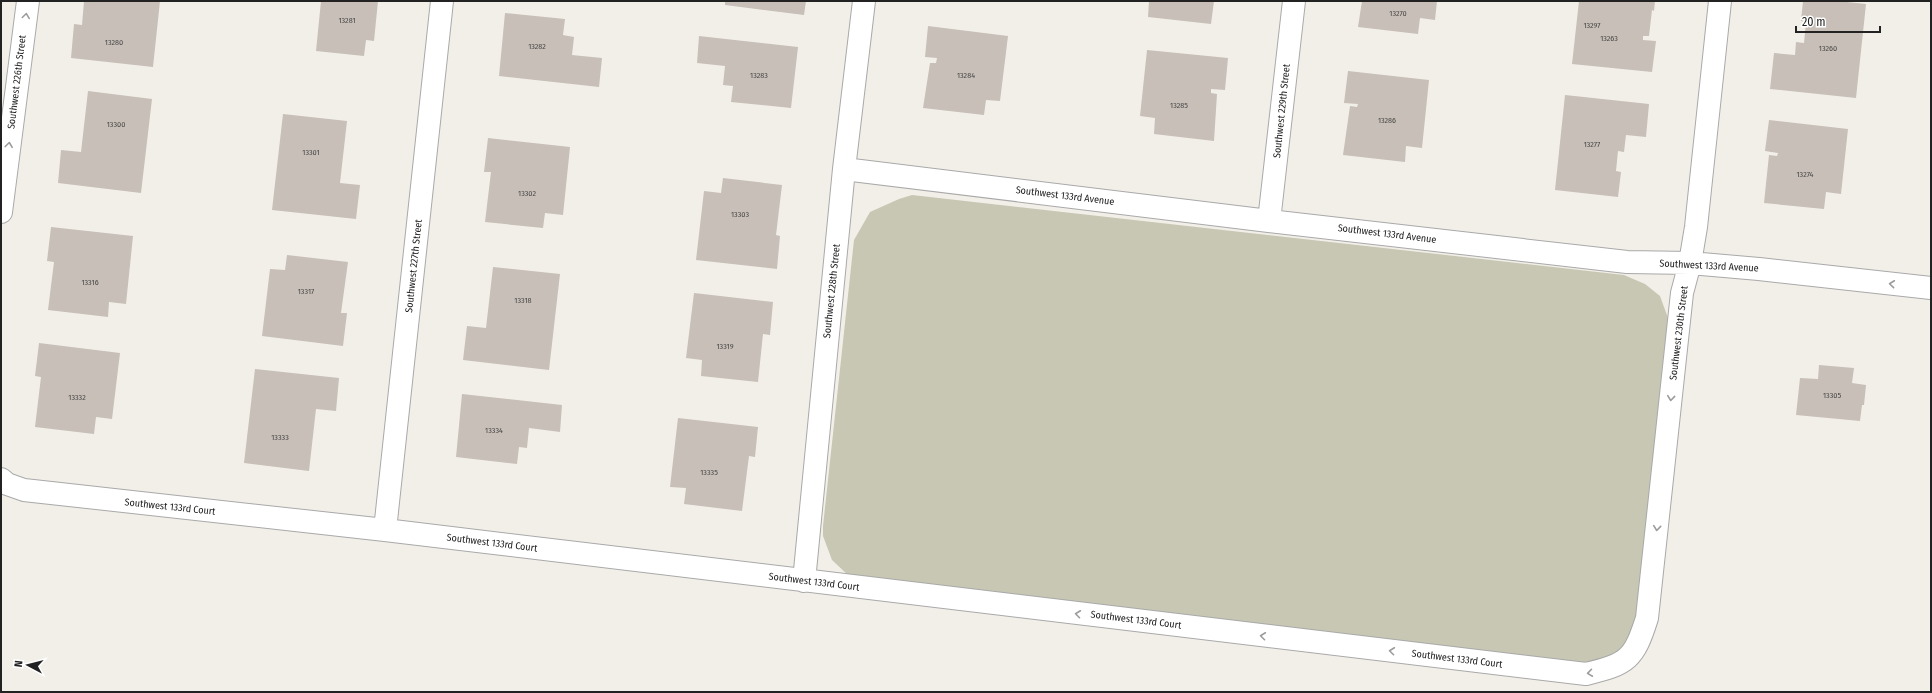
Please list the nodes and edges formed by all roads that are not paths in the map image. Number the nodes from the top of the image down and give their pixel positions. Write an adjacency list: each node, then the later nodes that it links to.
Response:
1 (28, 1): 7 (street, Southwest 226th Street, one-way to 1)
2 (442, 1): 12 (street, Southwest 227th Street)
3 (864, 1): 6 (street, Southwest 228th Street)
4 (1294, 1): 8 (street, Southwest 229th Street)
5 (1720, 1): 9 (street, Southwest 230th Street)
6 (844, 169): 8 (street, Southwest 133rd Avenue); 13 (street, Southwest 228th Street)
7 (1, 212)
8 (1270, 221): 9 (street, Southwest 133rd Avenue)
9 (1690, 263): 10 (street, Southwest 133rd Avenue, one-way to 9); 14 (street, Southwest 230th Street, one-way to 14)
10 (1931, 288)
11 (1, 479): 12 (street, Southwest 133rd Court)
12 (385, 530): 13 (street, Southwest 133rd Court)
13 (804, 581): 14 (street, Southwest 133rd Court, one-way to 13)
14 (1626, 660)

